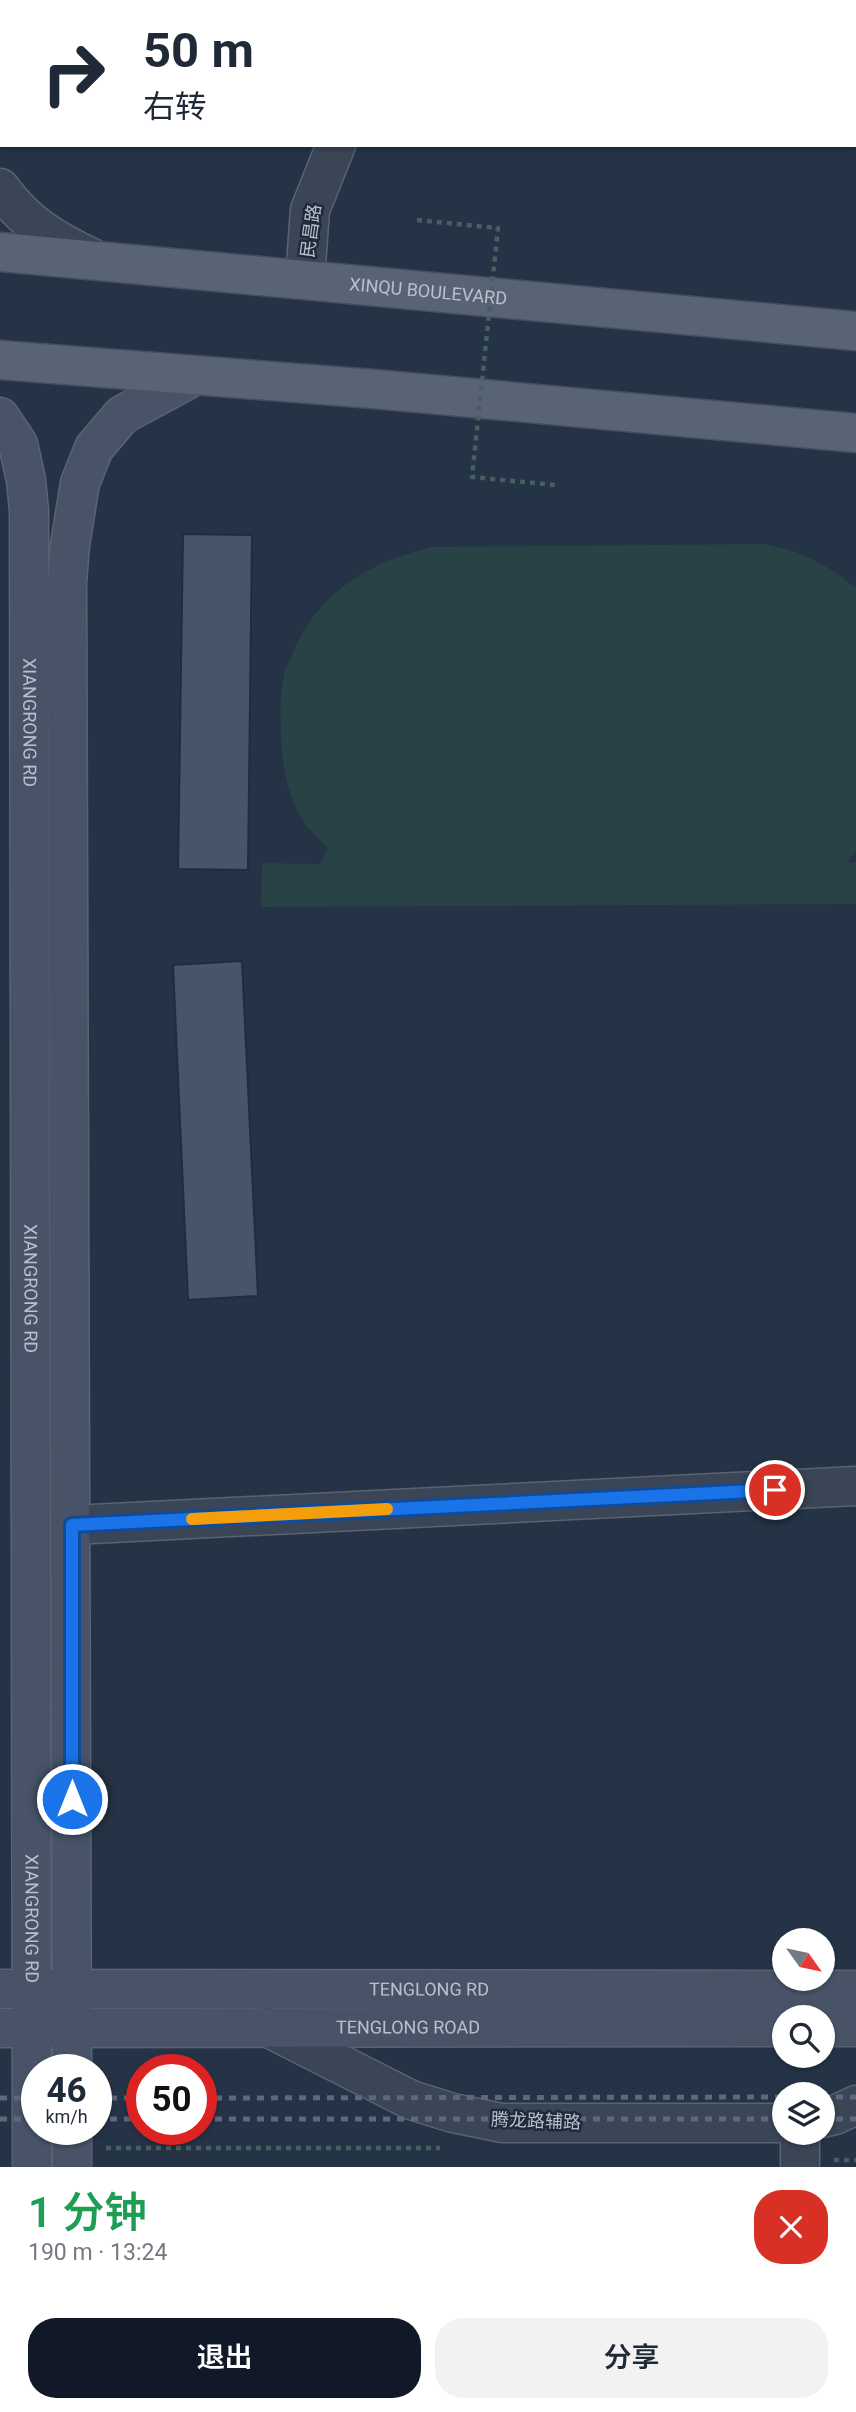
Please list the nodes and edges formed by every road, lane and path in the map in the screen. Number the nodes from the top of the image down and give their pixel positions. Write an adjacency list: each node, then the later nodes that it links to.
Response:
1 (335, 147): 6 (street, 民昌路)
2 (0, 188): 5 (street)
3 (417, 220): 12 (path, bridge)
4 (0, 252): 5 (main road, XINQU BOULEVARD)
5 (94, 259): 6 (main road, XINQU BOULEVARD)
6 (305, 279): 7 (main road, XINQU BOULEVARD)
7 (856, 331)
8 (0, 360): 9 (main road)
9 (194, 376): 11 (main road); 14 (main road, XIANGRONG RD)
10 (0, 417): 15 (main road, XIANGRONG RD)
11 (856, 433)
12 (555, 485)
13 (856, 1486): 14 (street)
14 (72, 1525): 17 (main road, XIANGRONG RD)
15 (16, 1990): 17 (main road, TENGLONG RD); 22 (main road, XIANGRONG RD)
16 (856, 1990): 17 (main road, TENGLONG RD)
17 (72, 2009): 18 (main road, TENGLONG ROAD); 22 (main road, TENGLONG ROAD); 23 (main road, XIANGRONG RD)
18 (267, 2027): 19 (main road, TENGLONG ROAD); 26 (street, 腾龙路辅路)
19 (772, 2027)
20 (835, 2027): 21 (main road)
21 (856, 2027)
22 (16, 2028): 30 (main road, XIANGRONG RD)
23 (72, 2054)
24 (856, 2105): 25 (street)
25 (835, 2115)
26 (772, 2123)
27 (72, 2145): 31 (main road)
28 (800, 2145): 32 (street)
29 (856, 2160): 33 (path)
30 (32, 2167)
31 (72, 2167)
32 (800, 2167)
33 (832, 2167)

